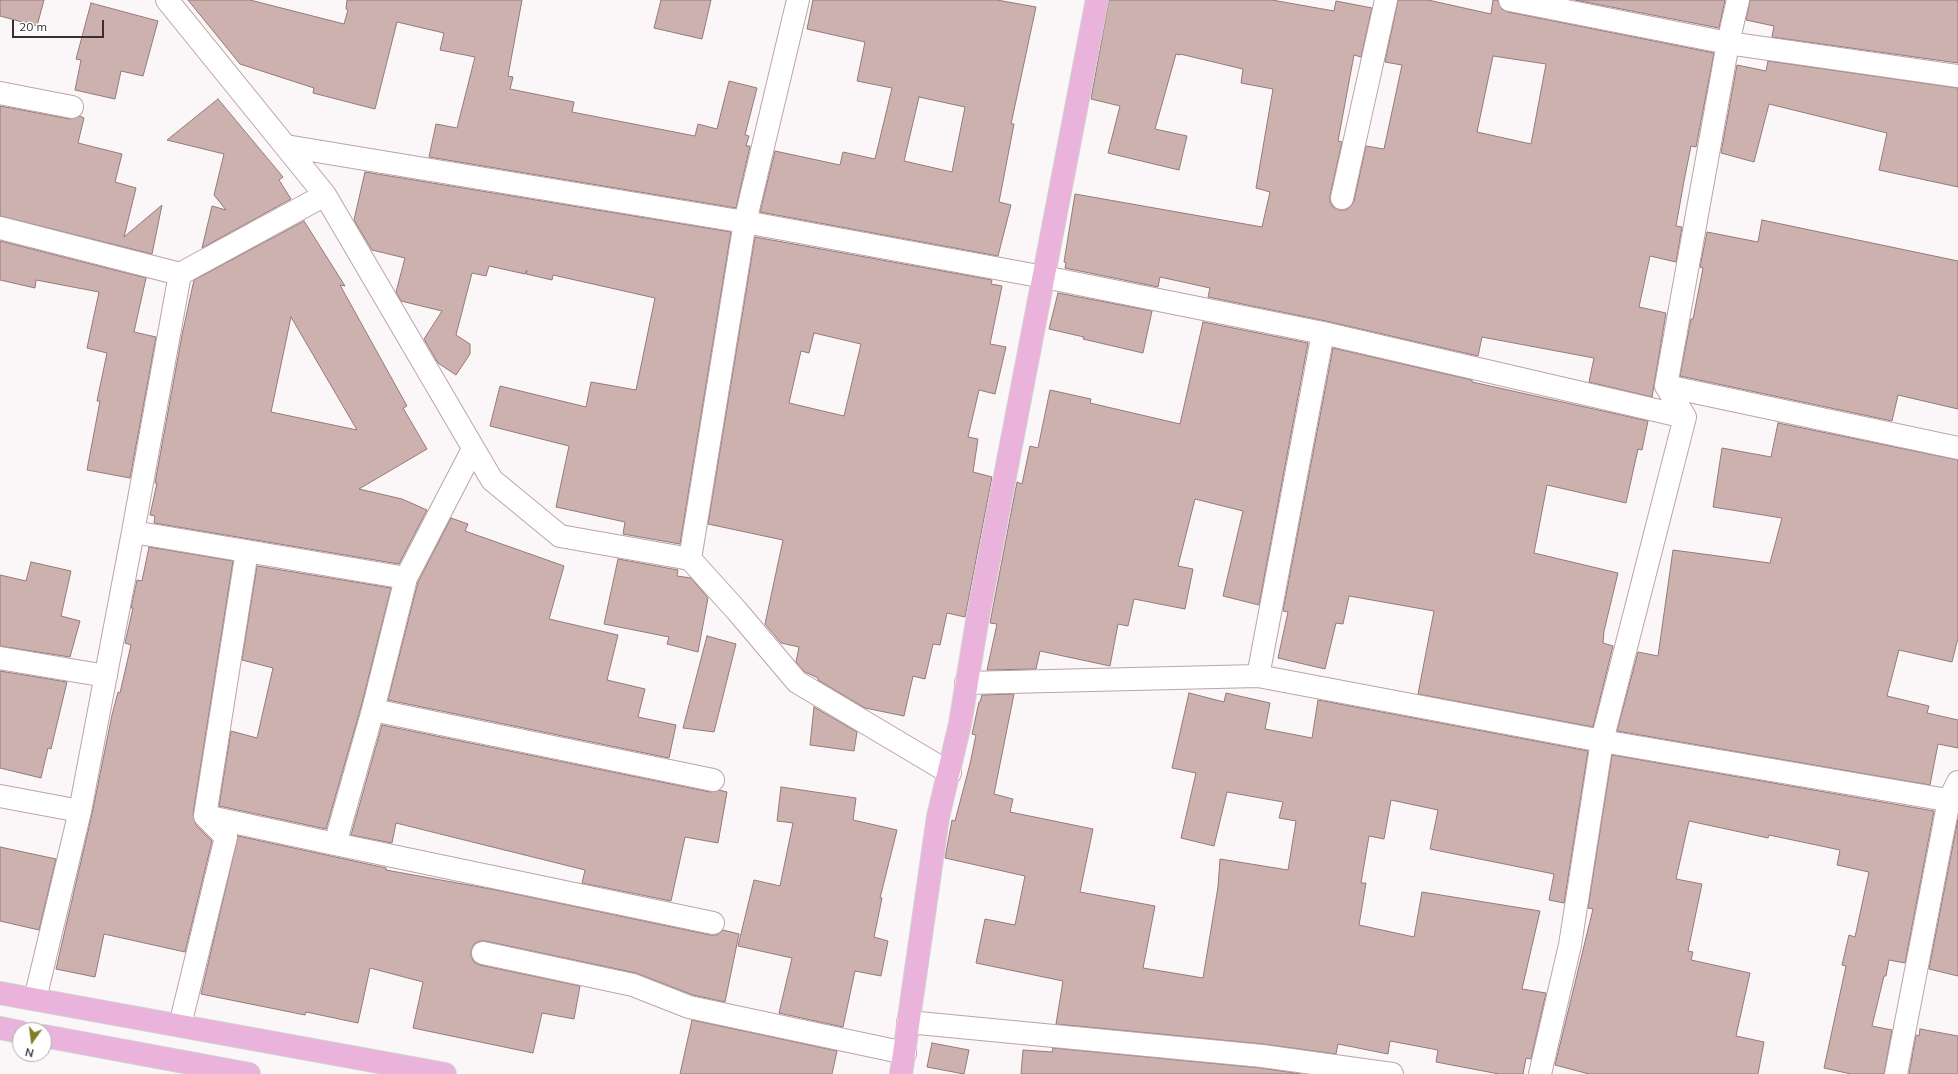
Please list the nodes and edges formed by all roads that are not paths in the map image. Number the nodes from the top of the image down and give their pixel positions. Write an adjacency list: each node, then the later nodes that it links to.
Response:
1 (167, 0): 11 (street)
2 (798, 0): 14 (street)
3 (1097, 0): 17 (main road)
4 (1386, 0): 13 (street)
5 (1510, 0): 7 (street)
6 (1738, 0): 7 (street)
7 (1728, 43): 8 (street); 19 (street)
8 (1958, 76)
9 (0, 93): 10 (street)
10 (72, 107)
11 (286, 146): 12 (street); 14 (street)
12 (325, 195): 16 (street); 22 (street)
13 (1342, 198)
14 (745, 222): 17 (street); 25 (street)
15 (0, 228): 16 (street)
16 (180, 274): 23 (street)
17 (1044, 277): 18 (street); 30 (main road)
18 (1323, 333): 20 (street); 29 (street)
19 (1666, 386): 20 (street); 21 (street)
20 (1685, 417): 32 (street)
21 (1958, 448)
22 (473, 449): 25 (street); 26 (street)
23 (133, 532): 24 (street); 28 (street)
24 (247, 551): 26 (street); 38 (street)
25 (690, 559): 33 (street)
26 (406, 578): 31 (street)
27 (0, 658): 28 (street)
28 (106, 676): 37 (street)
29 (1258, 676): 30 (street); 32 (street)
30 (966, 683): 33 (main road)
31 (373, 710): 34 (street); 39 (street)
32 (1602, 742): 35 (street); 53 (street)
33 (950, 773): 44 (main road)
34 (713, 780)
35 (1955, 795): 54 (street)
36 (0, 796): 37 (street)
37 (80, 811): 43 (street)
38 (205, 816): 39 (street); 45 (street)
39 (335, 844): 40 (street)
40 (713, 923)
41 (483, 953): 49 (street)
42 (0, 993): 43 (main road)
43 (35, 999): 45 (main road)
44 (908, 1022): 49 (main road); 52 (street)
45 (180, 1025): 51 (main road)
46 (0, 1028): 47 (main road)
47 (12, 1030)
48 (52, 1037): 50 (main road)
49 (903, 1064)
50 (249, 1074)
51 (445, 1074)
52 (1392, 1074)
53 (1540, 1074)
54 (1896, 1074)

